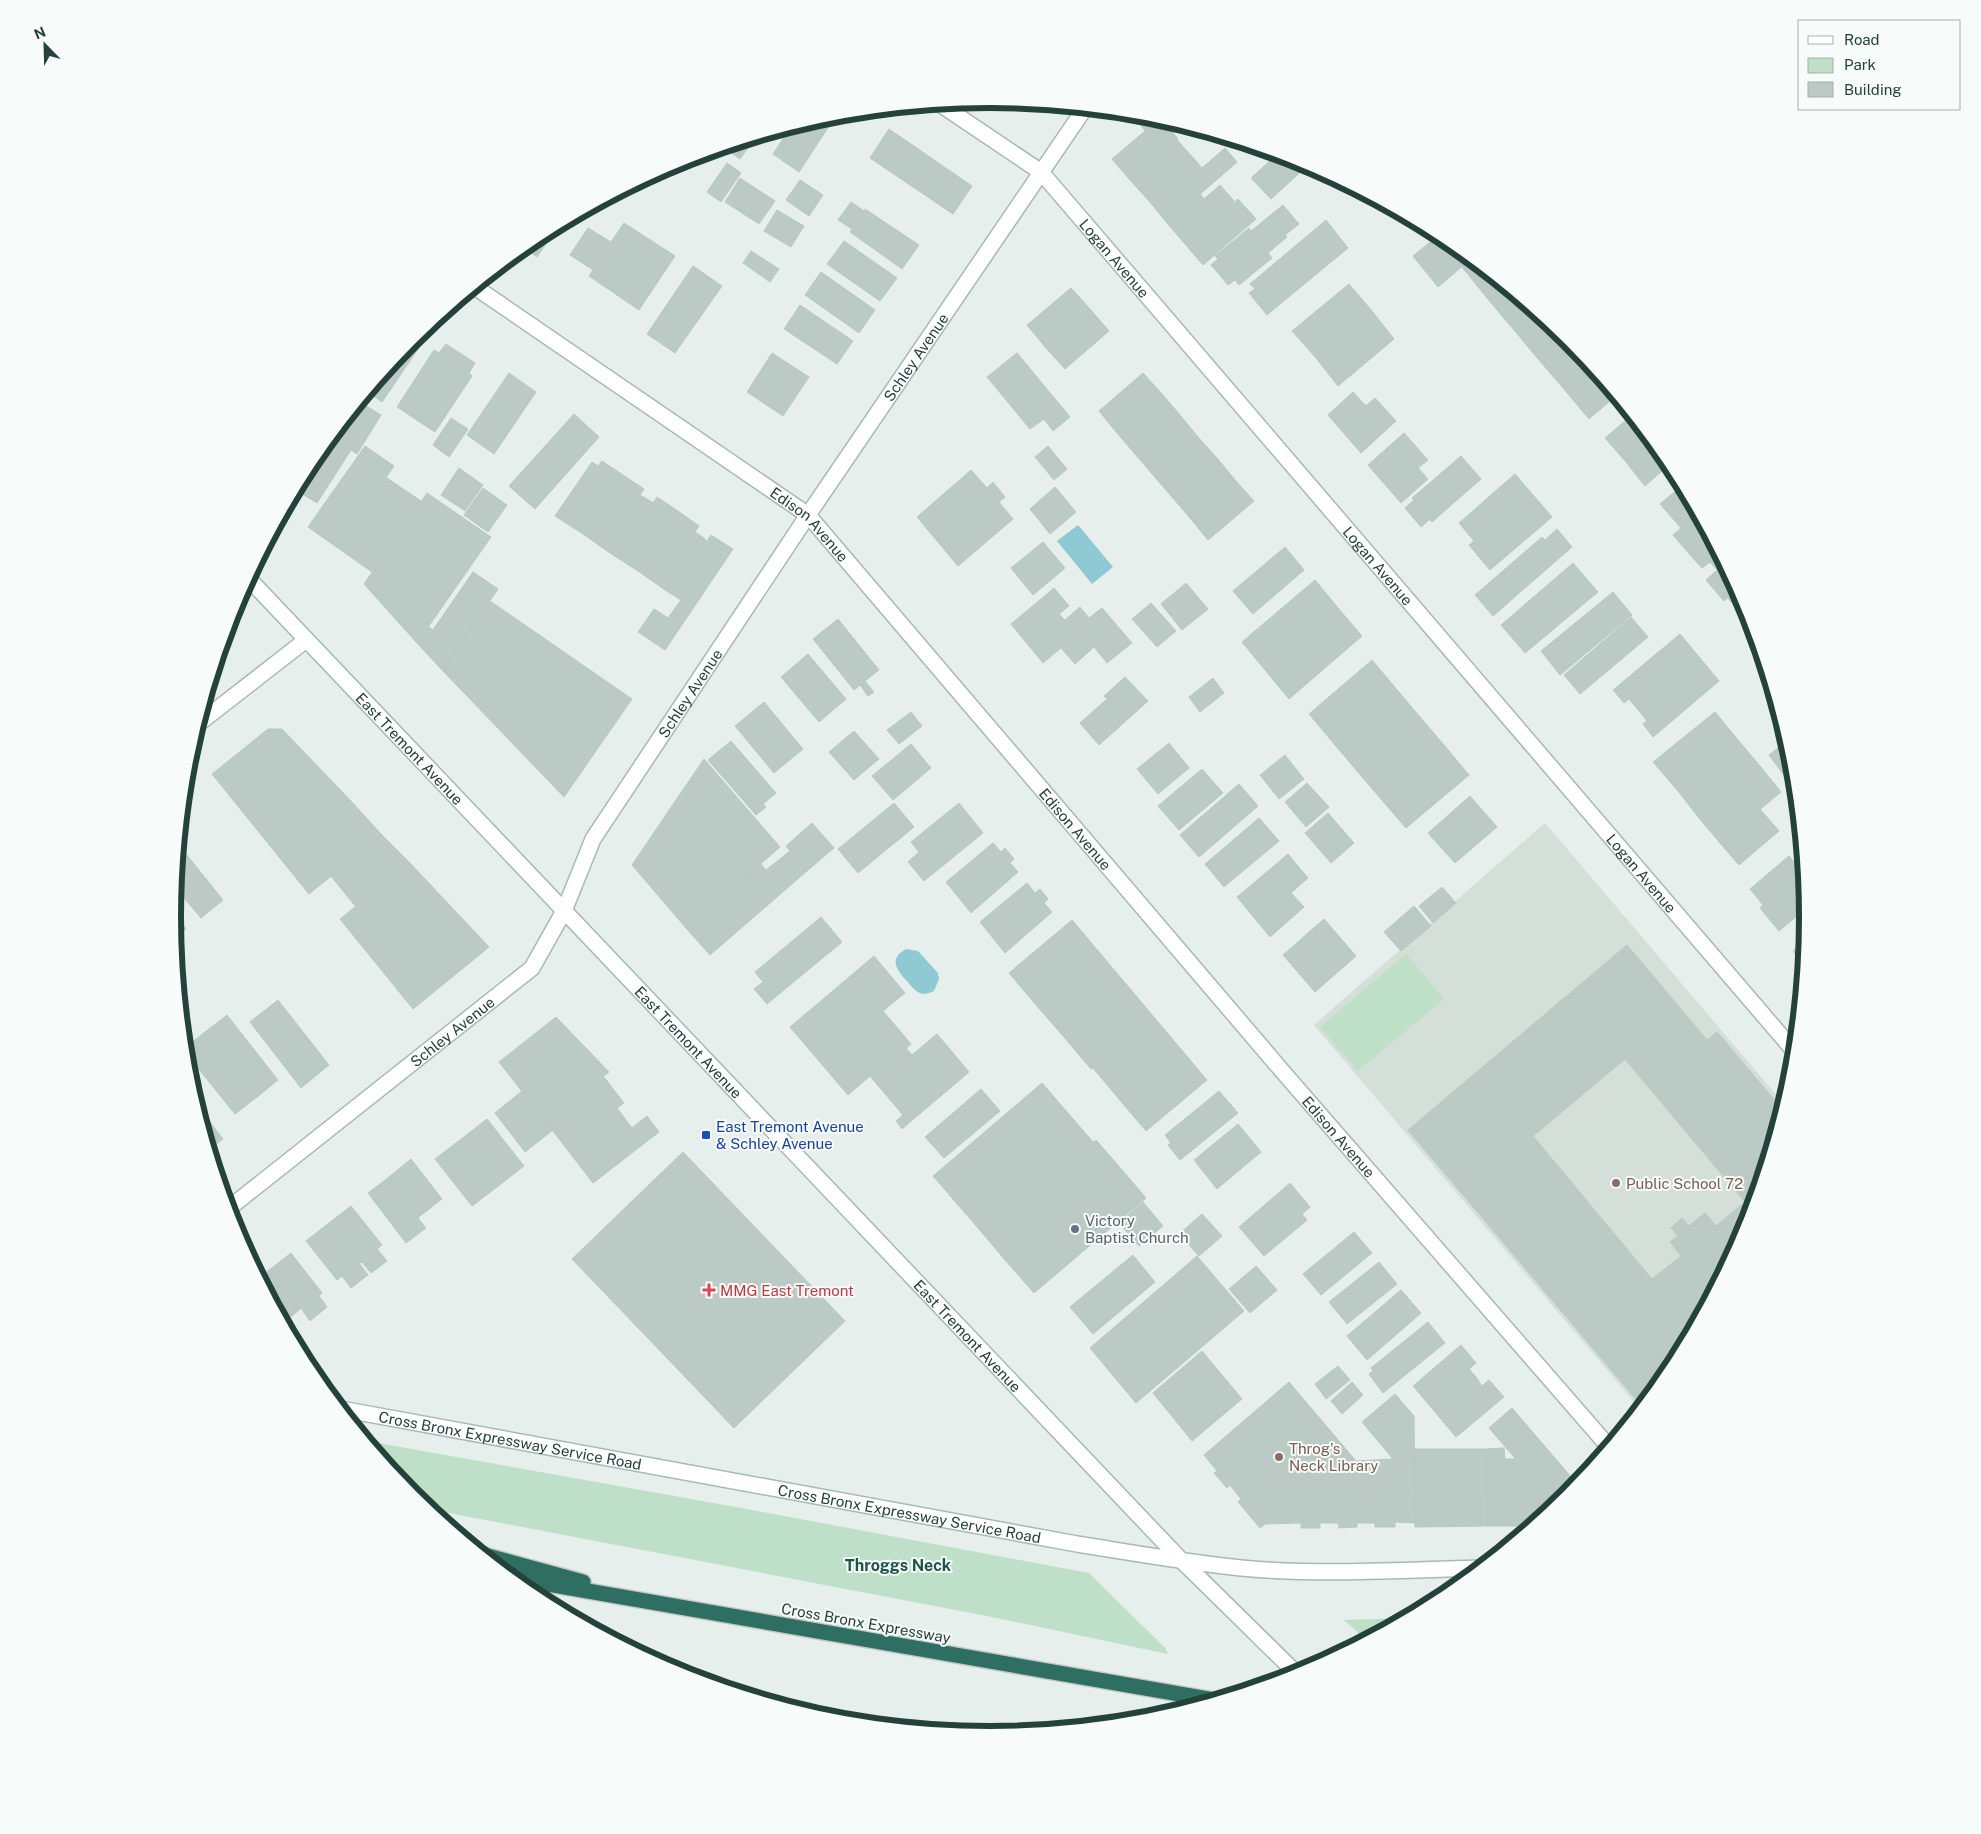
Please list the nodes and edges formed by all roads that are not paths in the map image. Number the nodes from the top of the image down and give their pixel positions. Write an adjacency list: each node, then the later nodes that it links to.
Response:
1 (947, 109): 3 (street, Logan Avenue)
2 (1082, 113): 3 (street, Schley Avenue)
3 (1041, 172): 5 (street, Schley Avenue); 10 (street, Logan Avenue)
4 (479, 290): 5 (street, Edison Avenue)
5 (808, 515): 9 (street, Schley Avenue); 13 (street, Edison Avenue)
6 (253, 584): 7 (street, East Tremont Avenue)
7 (306, 640): 8 (street); 9 (street, East Tremont Avenue)
8 (207, 717)
9 (564, 911): 11 (street, Schley Avenue); 15 (street, East Tremont Avenue)
10 (1789, 1044)
11 (234, 1204)
12 (348, 1410): 15 (street, Cross Bronx Expressway Service Road)
13 (1606, 1443)
14 (498, 1559): 18 (highway)
15 (1180, 1559): 16 (street, Cross Bronx Expressway Service Road); 19 (street, East Tremont Avenue)
16 (1470, 1568)
17 (528, 1581): 18 (highway, Cross Bronx Expressway)
18 (668, 1606): 20 (highway, Cross Bronx Expressway)
19 (1292, 1668)
20 (1203, 1698)

